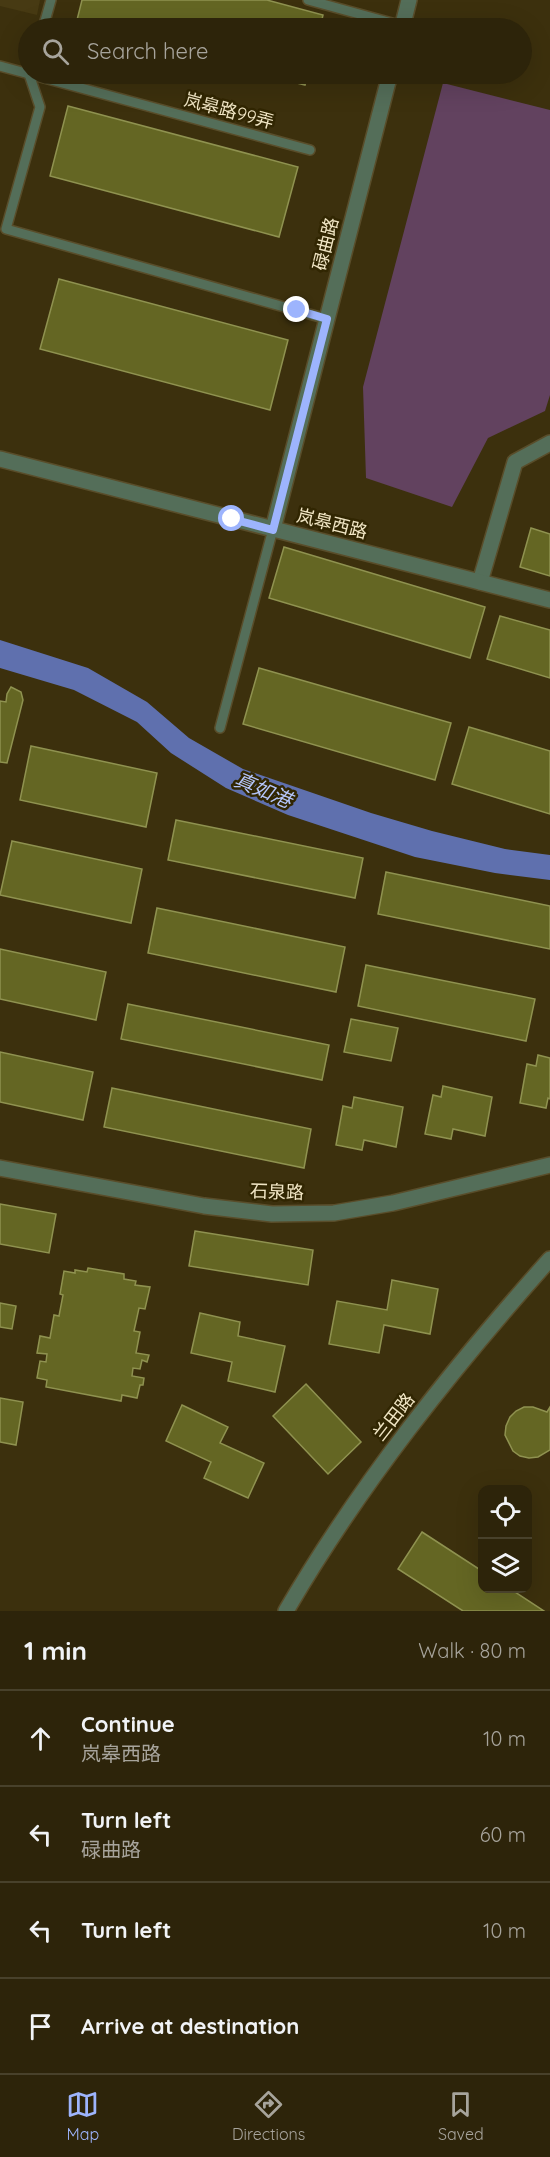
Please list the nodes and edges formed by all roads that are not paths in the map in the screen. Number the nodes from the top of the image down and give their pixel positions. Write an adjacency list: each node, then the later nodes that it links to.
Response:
1 (51, 0): 4 (lane)
2 (308, 0): 5 (lane)
3 (409, 0): 6 (street)
4 (46, 18)
5 (371, 18)
6 (404, 18)
7 (0, 66): 8 (lane, 岚皋路99弄)
8 (18, 71)
9 (32, 84): 13 (lane)
10 (66, 84): 12 (lane, 岚皋路99弄)
11 (387, 84): 13 (street, 碌曲路)
12 (310, 150)
13 (327, 319): 16 (street, 碌曲路)
14 (550, 443): 17 (street)
15 (0, 459): 16 (street, 岚皋西路)
16 (273, 530): 17 (street, 岚皋西路); 19 (lane)
17 (480, 582): 18 (street, 岚皋西路)
18 (550, 600)
19 (220, 728)
20 (550, 1165): 21 (street, 石泉路)
21 (0, 1168)
22 (550, 1259): 23 (street, 兰田路)
23 (286, 1611)

